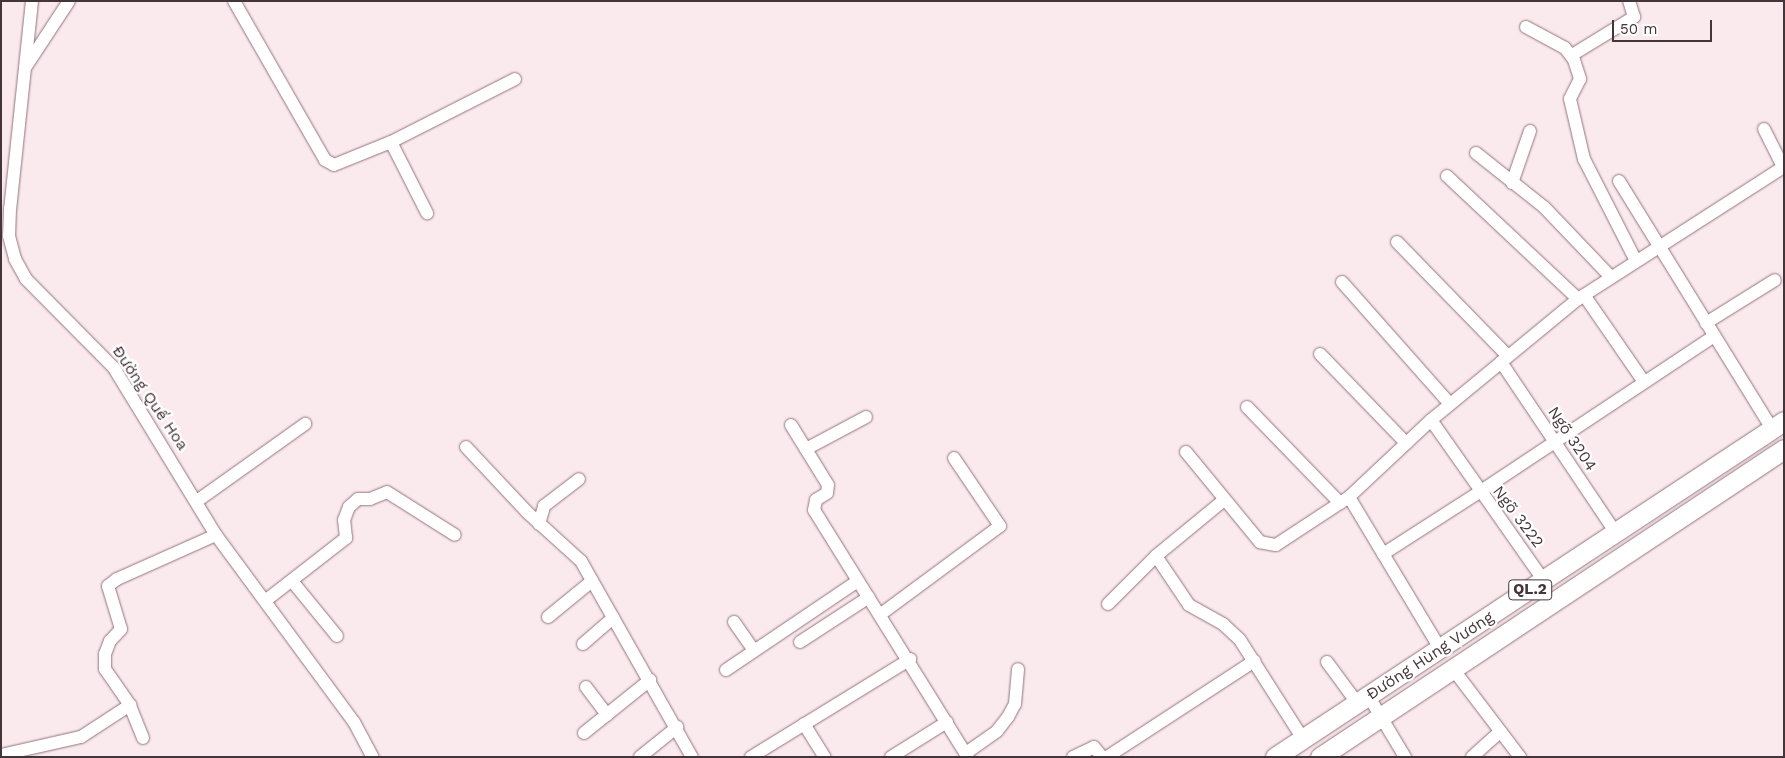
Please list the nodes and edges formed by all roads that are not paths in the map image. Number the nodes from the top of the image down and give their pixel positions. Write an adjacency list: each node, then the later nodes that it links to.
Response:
1 (32, 1): 7 (street, Đường Quế Hoa)
2 (69, 1): 7 (street)
3 (234, 1): 11 (street)
4 (1629, 1): 6 (street)
5 (1526, 27): 6 (street)
6 (1572, 55): 21 (street)
7 (24, 71): 20 (street, Đường Quế Hoa)
8 (515, 79): 11 (street)
9 (1764, 129): 13 (street)
10 (1530, 131): 16 (street)
11 (391, 142): 17 (street)
12 (1476, 153): 16 (street)
13 (1783, 167): 19 (street)
14 (1447, 176): 25 (street)
15 (1619, 181): 19 (street)
16 (1512, 183): 22 (street)
17 (427, 213)
18 (1397, 242): 29 (street, Ngõ 3204)
19 (1658, 246): 21 (street); 26 (street)
20 (6, 247): 49 (street, Đường Quế Hoa)
21 (1636, 261): 22 (street)
22 (1611, 277): 25 (street)
23 (1774, 280): 26 (street)
24 (1342, 282): 31 (street)
25 (1581, 297): 29 (street); 30 (street)
26 (1706, 323): 27 (street)
27 (1714, 336): 30 (street); 37 (street)
28 (1320, 354): 38 (street)
29 (1505, 359): 31 (street); 39 (street, Ngõ 3204)
30 (1644, 382): 39 (street)
31 (1450, 404): 34 (street)
32 (1247, 407): 48 (street)
33 (866, 417): 41 (street)
34 (1431, 420): 38 (street); 46 (street)
35 (306, 424): 49 (street)
36 (791, 425): 41 (street)
37 (1778, 425): 51 (highway, Đường Hùng Vương / QL.2)
38 (1406, 443): 48 (street)
39 (1555, 443): 46 (street); 51 (street, Ngõ 3204)
40 (466, 447): 50 (street)
41 (806, 449): 56 (street)
42 (1784, 450): 76 (highway, Đường Hùng Vương / QL.2)
43 (1186, 452): 47 (street)
44 (954, 458): 63 (street)
45 (579, 479): 50 (street)
46 (1481, 491): 54 (street, Ngõ 3222); 59 (street, Ngõ 3222)
47 (1224, 500): 48 (street); 55 (street)
48 (1344, 500): 54 (street)
49 (197, 501): 52 (street, Đường Quế Hoa)
50 (539, 524): 58 (street)
51 (1616, 533): 59 (highway, Đường Hùng Vương / QL.2)
52 (216, 535): 61 (street, Đường Quế Hoa); 81 (street)
53 (455, 535): 57 (street)
54 (1383, 554): 70 (street)
55 (1156, 556): 62 (street); 73 (street)
56 (858, 580): 60 (street); 71 (street)
57 (292, 581): 61 (street); 67 (street)
58 (592, 581): 64 (street); 65 (street)
59 (1544, 581): 70 (highway, Đường Hùng Vương / QL.2)
60 (869, 597): 63 (street); 68 (street)
61 (265, 601): 94 (street, Đường Quế Hoa)
62 (1108, 604)
63 (880, 614): 72 (street)
64 (548, 617)
65 (613, 618): 69 (street); 78 (street)
66 (734, 622): 71 (street)
67 (337, 636)
68 (800, 642)
69 (583, 644)
70 (1441, 650): 80 (highway, Đường Hùng Vương / QL.2)
71 (754, 651): 77 (street)
72 (910, 659): 84 (street); 85 (street)
73 (1254, 661): 90 (street); 102 (street)
74 (1328, 662): 80 (street)
75 (1018, 669): 93 (street)
76 (1453, 669): 83 (highway, Đường Hùng Vương / QL.2); 87 (street)
77 (726, 670)
78 (650, 680): 82 (street); 86 (street)
79 (586, 687): 82 (street)
80 (1363, 700): 83 (street); 90 (highway, Đường Hùng Vương / QL.2)
81 (130, 705): 89 (street); 92 (street)
82 (607, 715): 88 (street)
83 (1381, 716): 91 (highway, Đường Hùng Vương / QL.2); 104 (street)
84 (947, 722): 93 (street); 99 (street)
85 (804, 724): 97 (street); 98 (street)
86 (677, 727): 95 (street); 96 (street)
87 (1500, 732): 105 (street); 106 (street)
88 (584, 733)
89 (143, 738)
90 (1303, 739): 103 (highway, Đường Hùng Vương / QL.2)
91 (1329, 754)
92 (1, 755)
93 (967, 755)
94 (373, 757)
95 (640, 757)
96 (692, 757)
97 (751, 757)
98 (825, 757)
99 (891, 757)
100 (1073, 757): 101 (street)
101 (1102, 757)
102 (1107, 757)
103 (1275, 757)
104 (1406, 757)
105 (1472, 757)
106 (1520, 757)

